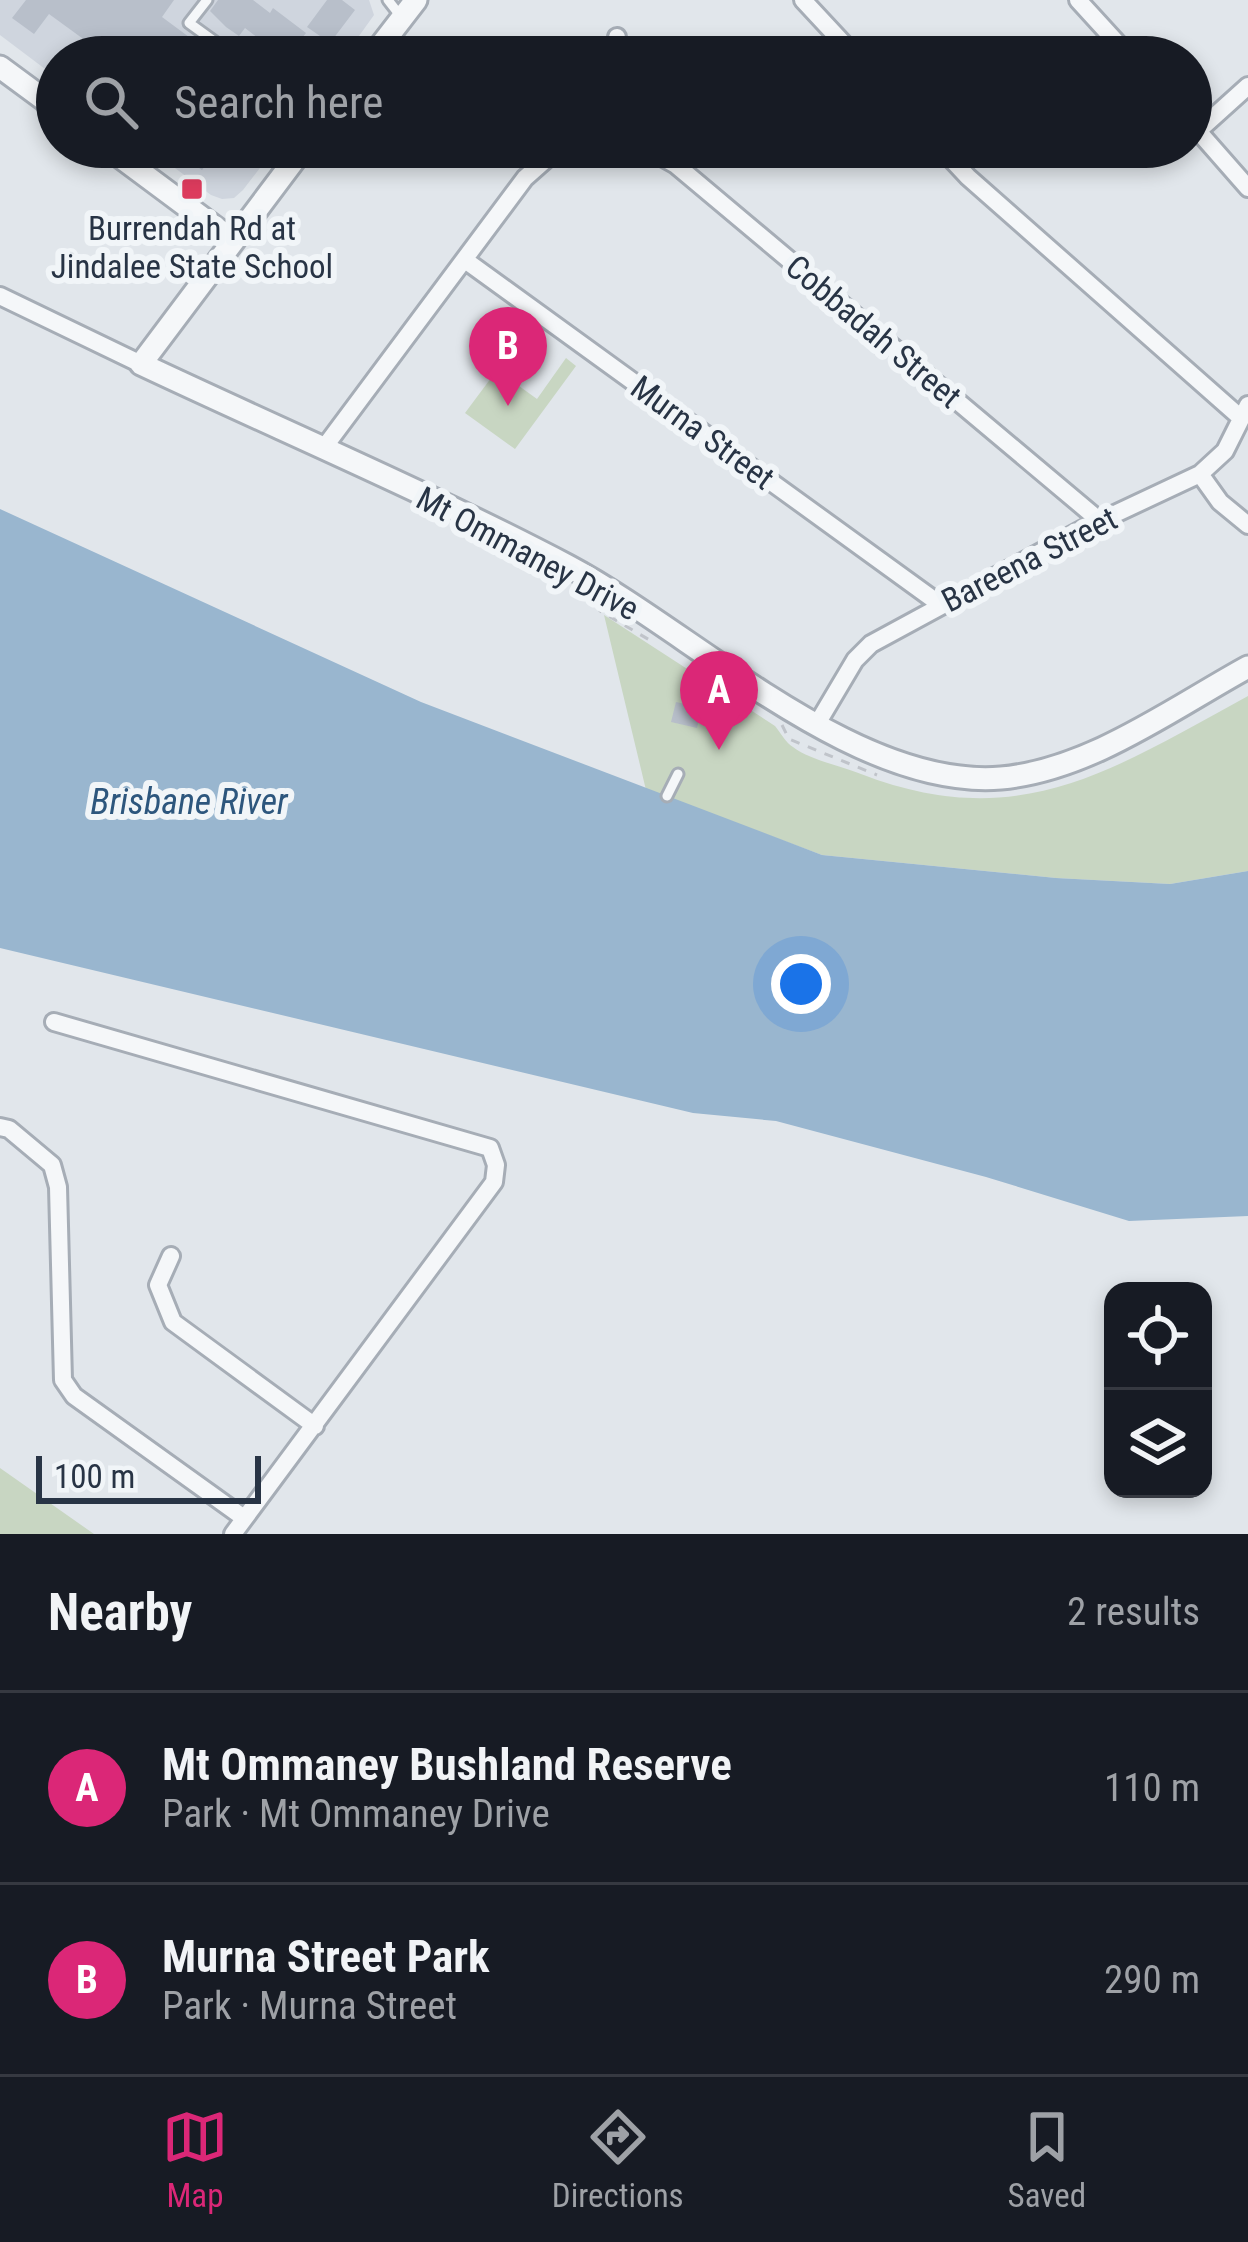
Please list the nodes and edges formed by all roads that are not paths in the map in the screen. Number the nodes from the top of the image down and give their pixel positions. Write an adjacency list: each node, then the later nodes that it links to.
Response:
1 (207, 0): 5 (lane)
2 (803, 0): 7 (street)
3 (1078, 0): 8 (street)
4 (402, 6): 6 (street)
5 (207, 36)
6 (386, 36)
7 (836, 36)
8 (1111, 36)
9 (0, 67): 11 (street)
10 (1248, 86): 12 (street)
11 (36, 94)
12 (1212, 114)
13 (1212, 147): 19 (street)
14 (135, 168): 20 (street)
15 (288, 168): 20 (street)
16 (532, 168): 21 (street)
17 (680, 168): 27 (street, Cobbadah Street)
18 (961, 168): 24 (street)
19 (1248, 188)
20 (232, 240): 23 (street)
21 (465, 260): 25 (street); 29 (street, Murna Street)
22 (0, 296): 23 (street, Mt Ommaney Drive)
23 (141, 364): 25 (street, Mt Ommaney Drive)
24 (1245, 411): 26 (street, Bareena Street)
25 (322, 449): 31 (street, Mt Ommaney Drive)
26 (1200, 474): 27 (street, Bareena Street); 28 (street)
27 (1100, 521): 29 (street, Bareena Street)
28 (1248, 525)
29 (941, 605): 31 (street, Bareena Street)
30 (1248, 667): 31 (street, Mt Ommaney Drive)
31 (817, 724)
32 (678, 774): 33 (lane)
33 (667, 796)
34 (54, 1022): 37 (street)
35 (0, 1127): 38 (street)
36 (171, 1256): 37 (street)
37 (315, 1426): 38 (street)
38 (239, 1526)

